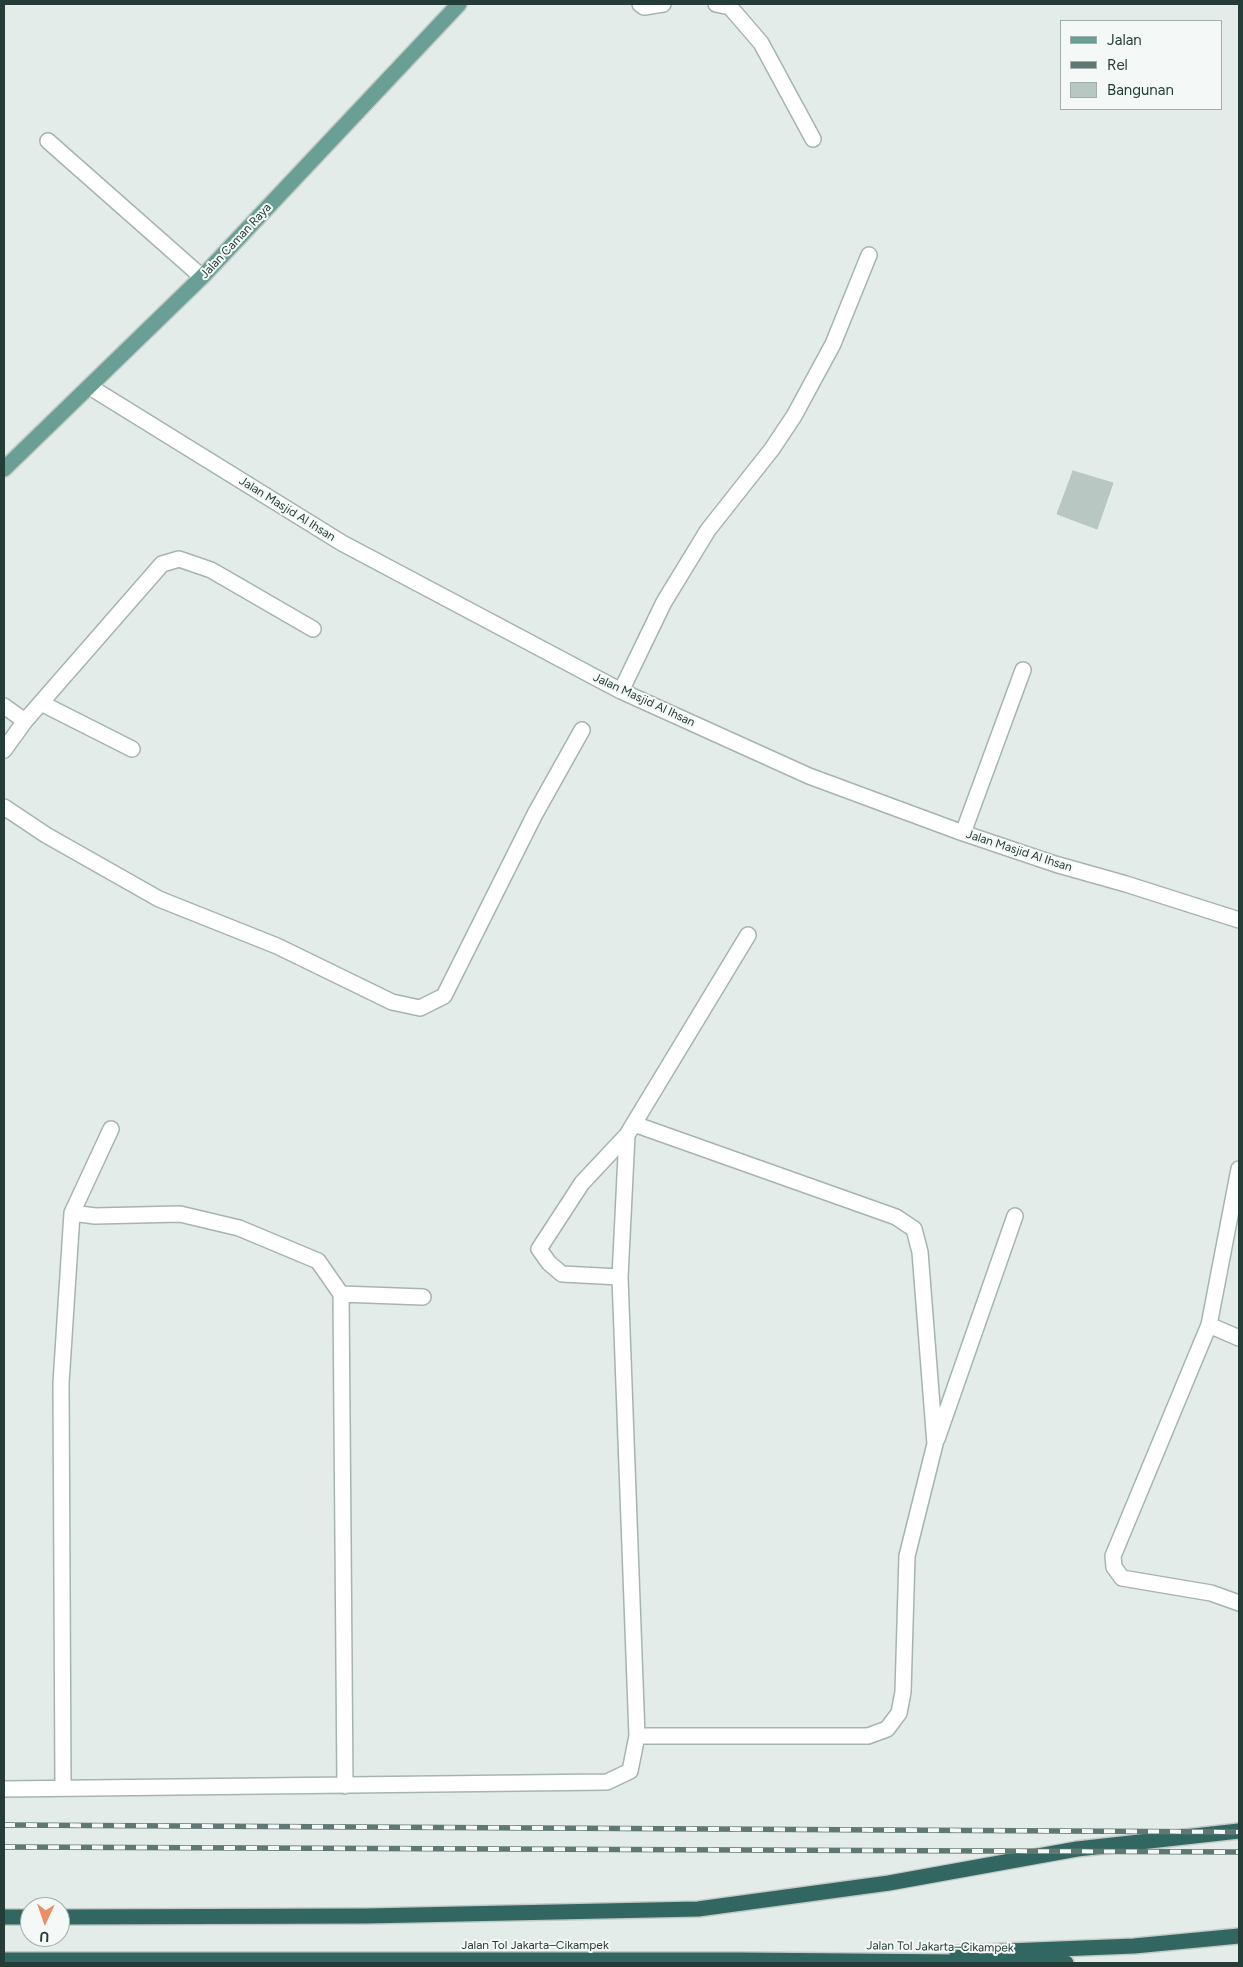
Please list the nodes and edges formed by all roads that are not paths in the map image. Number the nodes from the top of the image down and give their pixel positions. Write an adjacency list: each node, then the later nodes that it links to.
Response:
1 (459, 4): 8 (main road, Jalan Caman Raya)
2 (640, 4): 3 (street)
3 (663, 4)
4 (716, 4): 5 (street)
5 (813, 139)
6 (48, 141): 8 (street)
7 (869, 255): 13 (street)
8 (202, 277): 9 (main road, Jalan Caman Raya)
9 (90, 387): 10 (main road, Jalan Caman Raya); 13 (street, Jalan Masjid Al Ihsan)
10 (4, 469)
11 (313, 629): 14 (street)
12 (1023, 670): 21 (street)
13 (621, 691): 21 (street, Jalan Masjid Al Ihsan)
14 (41, 703): 16 (street); 18 (street)
15 (4, 706): 16 (street)
16 (25, 721): 19 (street)
17 (582, 730): 20 (street)
18 (132, 749)
19 (4, 750)
20 (4, 808)
21 (963, 833): 22 (street, Jalan Masjid Al Ihsan)
22 (1239, 920)
23 (748, 935): 25 (street)
24 (111, 1129): 27 (street)
25 (631, 1129): 29 (street); 29 (street); 34 (street)
26 (1239, 1169): 32 (street)
27 (72, 1213): 30 (street); 38 (street)
28 (1015, 1216): 34 (street)
29 (620, 1277): 36 (street)
30 (341, 1294): 31 (street); 37 (street)
31 (423, 1296)
32 (1209, 1325): 33 (street); 35 (street)
33 (1239, 1338)
34 (935, 1444): 36 (street)
35 (1239, 1604)
36 (637, 1736): 37 (street)
37 (345, 1786): 38 (street)
38 (63, 1787): 39 (street)
39 (4, 1789)
40 (1239, 1831): 43 (highway)
41 (4, 1917): 42 (highway)
42 (20, 1917)
43 (70, 1917)
44 (1239, 1936): 46 (highway)
45 (4, 1960): 46 (highway, Jalan Tol Jakarta–Cikampek)
46 (740, 1960): 47 (highway, Jalan Tol Jakarta–Cikampek)
47 (1066, 1963)

